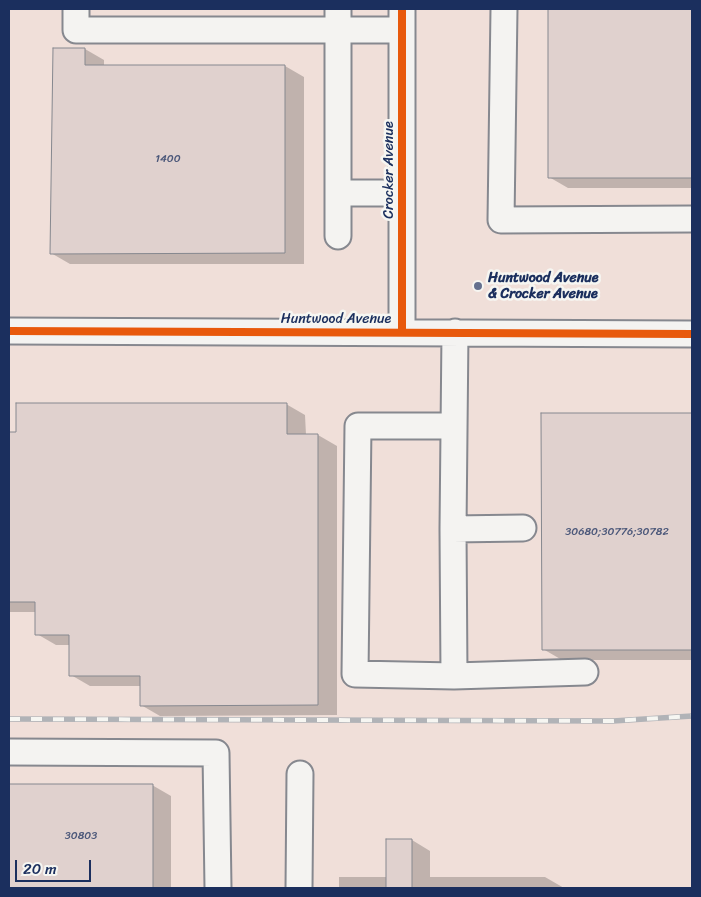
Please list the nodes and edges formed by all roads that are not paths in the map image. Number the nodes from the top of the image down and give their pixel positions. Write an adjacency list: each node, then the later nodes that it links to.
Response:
1 (76, 9): 4 (street)
2 (504, 9): 7 (street)
3 (402, 19): 4 (street); 6 (street, Crocker Avenue)
4 (338, 20): 5 (street)
5 (338, 193): 6 (street); 8 (street)
6 (402, 193): 10 (street, Crocker Avenue)
7 (692, 219)
8 (338, 236)
9 (9, 331): 10 (street, Huntwood Avenue)
10 (402, 332): 11 (street, Huntwood Avenue)
11 (455, 332): 12 (street, Huntwood Avenue); 13 (street)
12 (692, 334)
13 (454, 426): 15 (street); 17 (street)
14 (524, 528): 15 (street)
15 (454, 529): 17 (street)
16 (585, 672): 17 (street)
17 (454, 676)
18 (9, 752): 20 (street)
19 (300, 774): 21 (street)
20 (218, 888)
21 (299, 888)

